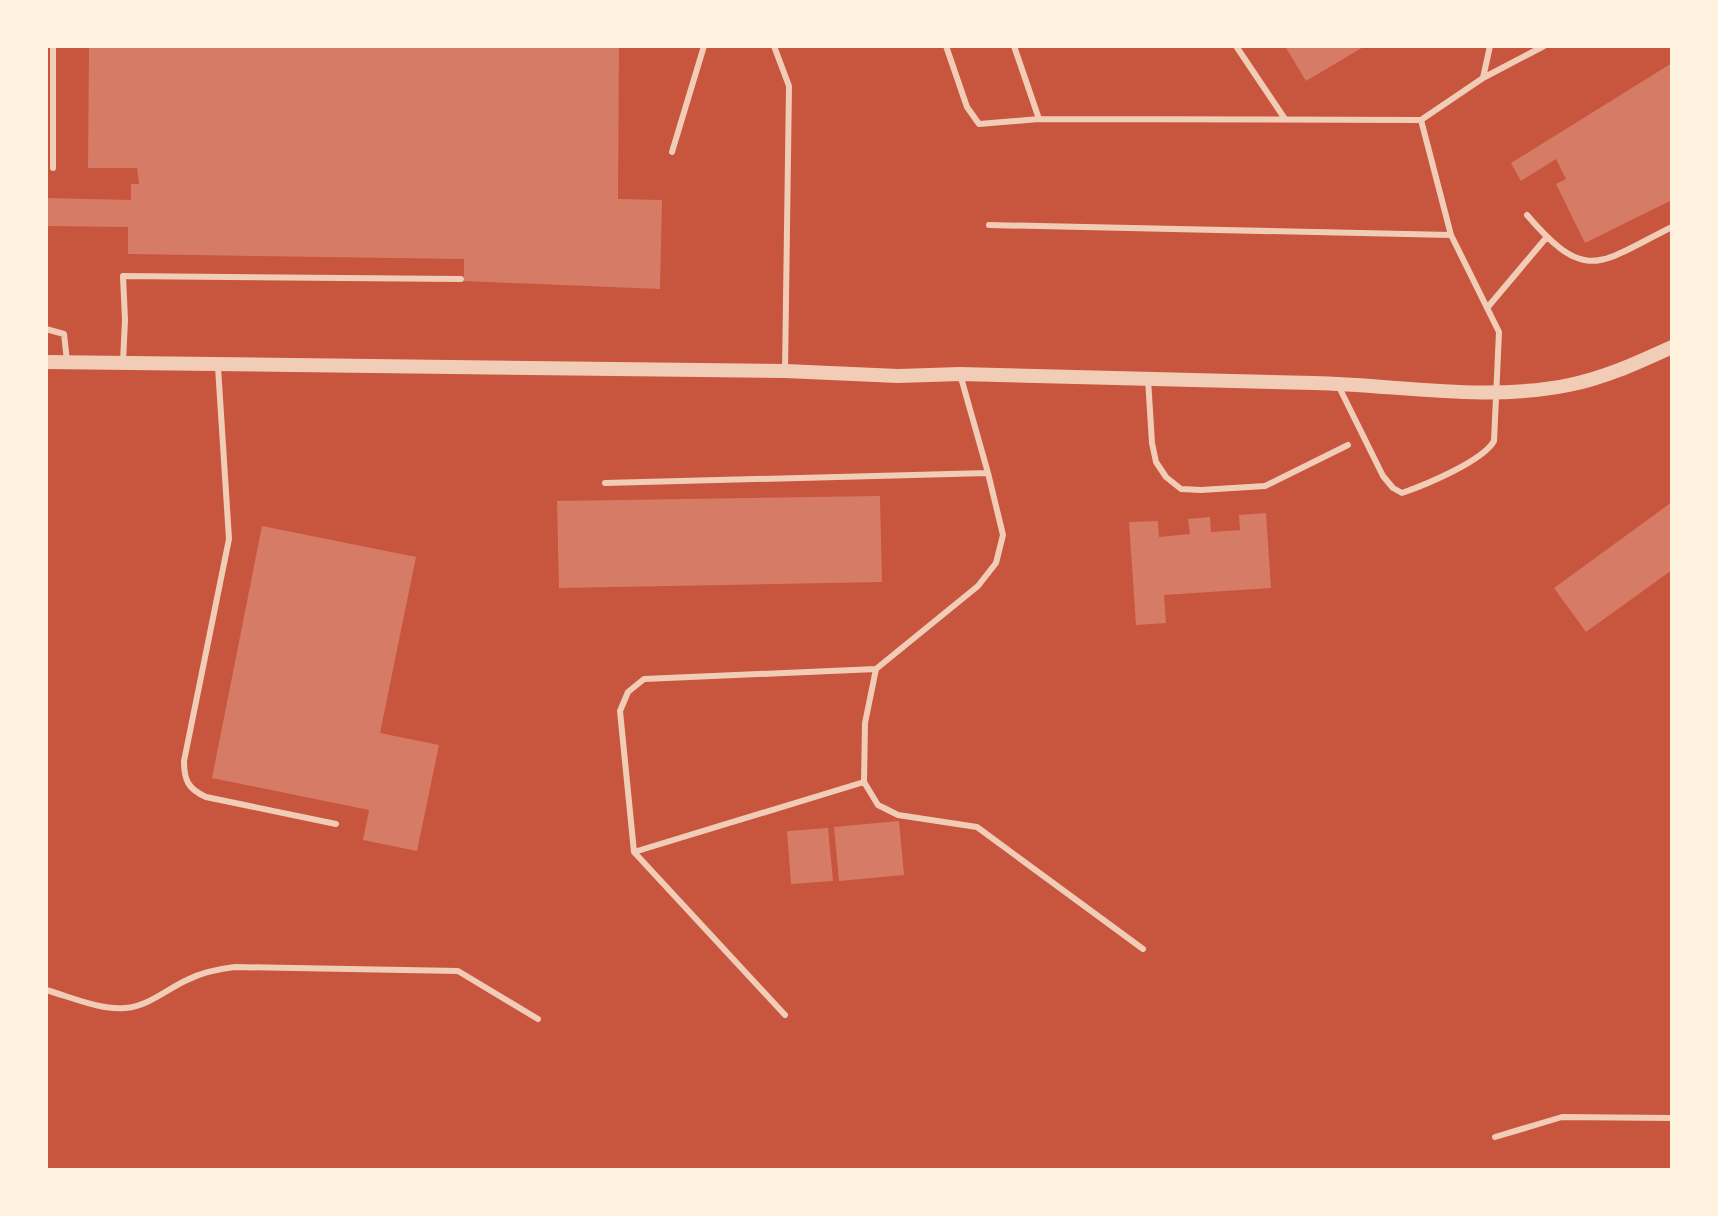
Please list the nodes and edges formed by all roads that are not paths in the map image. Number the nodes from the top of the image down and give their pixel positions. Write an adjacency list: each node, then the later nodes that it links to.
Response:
1 (53, 46): 14 (lane)
2 (704, 46): 13 (lane)
3 (774, 46): 28 (lane)
4 (946, 46): 10 (lane)
5 (1014, 46): 10 (lane)
6 (1236, 46): 11 (lane)
7 (1490, 46): 9 (lane)
8 (1544, 46): 9 (lane)
9 (1483, 78): 12 (lane)
10 (1039, 119): 11 (lane)
11 (1285, 119): 12 (lane)
12 (1421, 120): 18 (lane)
13 (672, 152)
14 (53, 168)
15 (1527, 215): 19 (lane)
16 (989, 225): 18 (lane)
17 (1672, 227): 19 (lane)
18 (1451, 235): 21 (lane)
19 (1546, 238): 21 (lane)
20 (461, 279): 26 (lane)
21 (1487, 308): 32 (lane)
22 (46, 329): 24 (lane)
23 (1672, 347): 32 (street)
24 (67, 361): 25 (street); 26 (street)
25 (46, 362)
26 (123, 362): 27 (street)
27 (218, 363): 28 (street); 38 (lane)
28 (785, 371): 29 (street)
29 (960, 374): 30 (street); 34 (lane)
30 (1148, 379): 31 (street); 33 (lane)
31 (1337, 383): 32 (street); 32 (lane)
32 (1497, 392)
33 (1348, 445)
34 (988, 473): 35 (lane); 36 (lane)
35 (605, 483)
36 (876, 669): 37 (lane); 39 (lane)
37 (864, 782): 39 (lane); 40 (lane)
38 (336, 824)
39 (634, 852): 42 (lane)
40 (1143, 949)
41 (46, 990): 43 (lane)
42 (785, 1015)
43 (538, 1019)
44 (1672, 1118): 45 (lane)
45 (1495, 1137)

